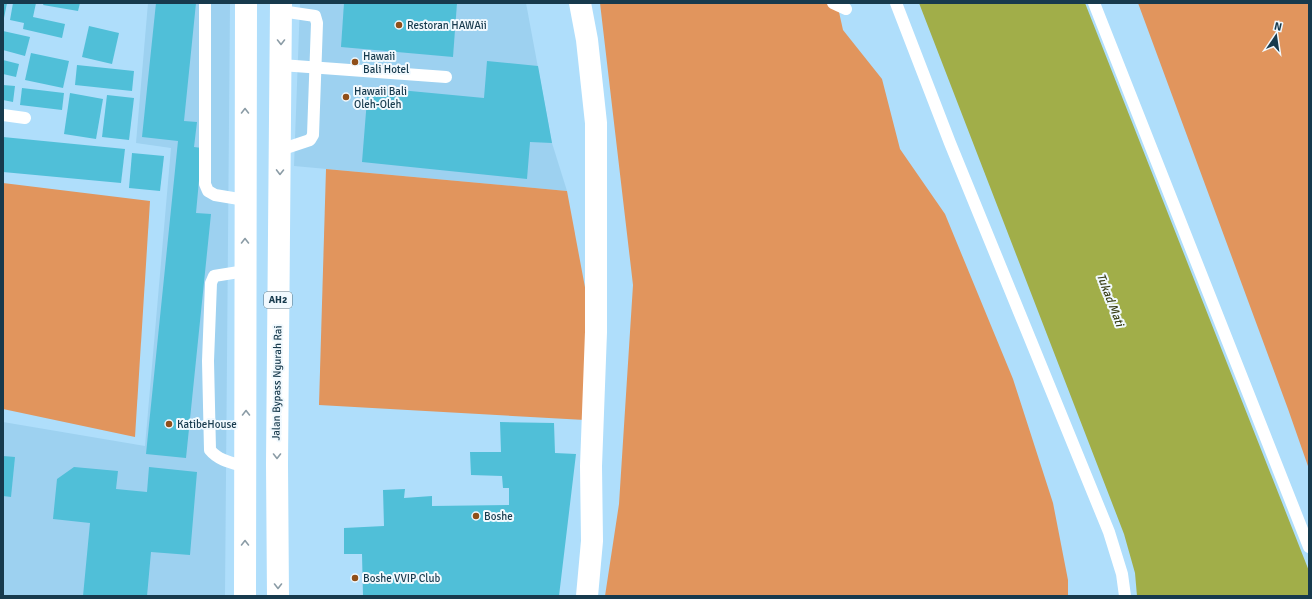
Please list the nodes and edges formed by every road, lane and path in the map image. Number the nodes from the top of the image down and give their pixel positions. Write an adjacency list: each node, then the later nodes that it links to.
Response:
1 (205, 3): 15 (lane)
2 (246, 3): 15 (main road, one-way to 2)
3 (580, 3): 21 (main road)
4 (833, 3): 8 (lane)
5 (896, 3): 22 (lane)
6 (1094, 3): 18 (lane)
7 (281, 7): 9 (main road, Jalan Bypass Ngurah Rai / AH2, one-way to 9); 10 (lane)
8 (846, 8)
9 (281, 65): 10 (lane); 14 (main road, Jalan Bypass Ngurah Rai / AH2)
10 (315, 67): 11 (lane); 14 (lane)
11 (446, 77)
12 (3, 115): 13 (lane)
13 (25, 118)
14 (280, 150): 20 (main road, Jalan Bypass Ngurah Rai / AH2, one-way to 20)
15 (244, 200): 16 (main road, one-way to 15)
16 (245, 271): 17 (main road, one-way to 16); 17 (lane)
17 (246, 467): 19 (main road, one-way to 17)
18 (1307, 542)
19 (245, 596)
20 (278, 596)
21 (588, 596)
22 (1125, 596)

